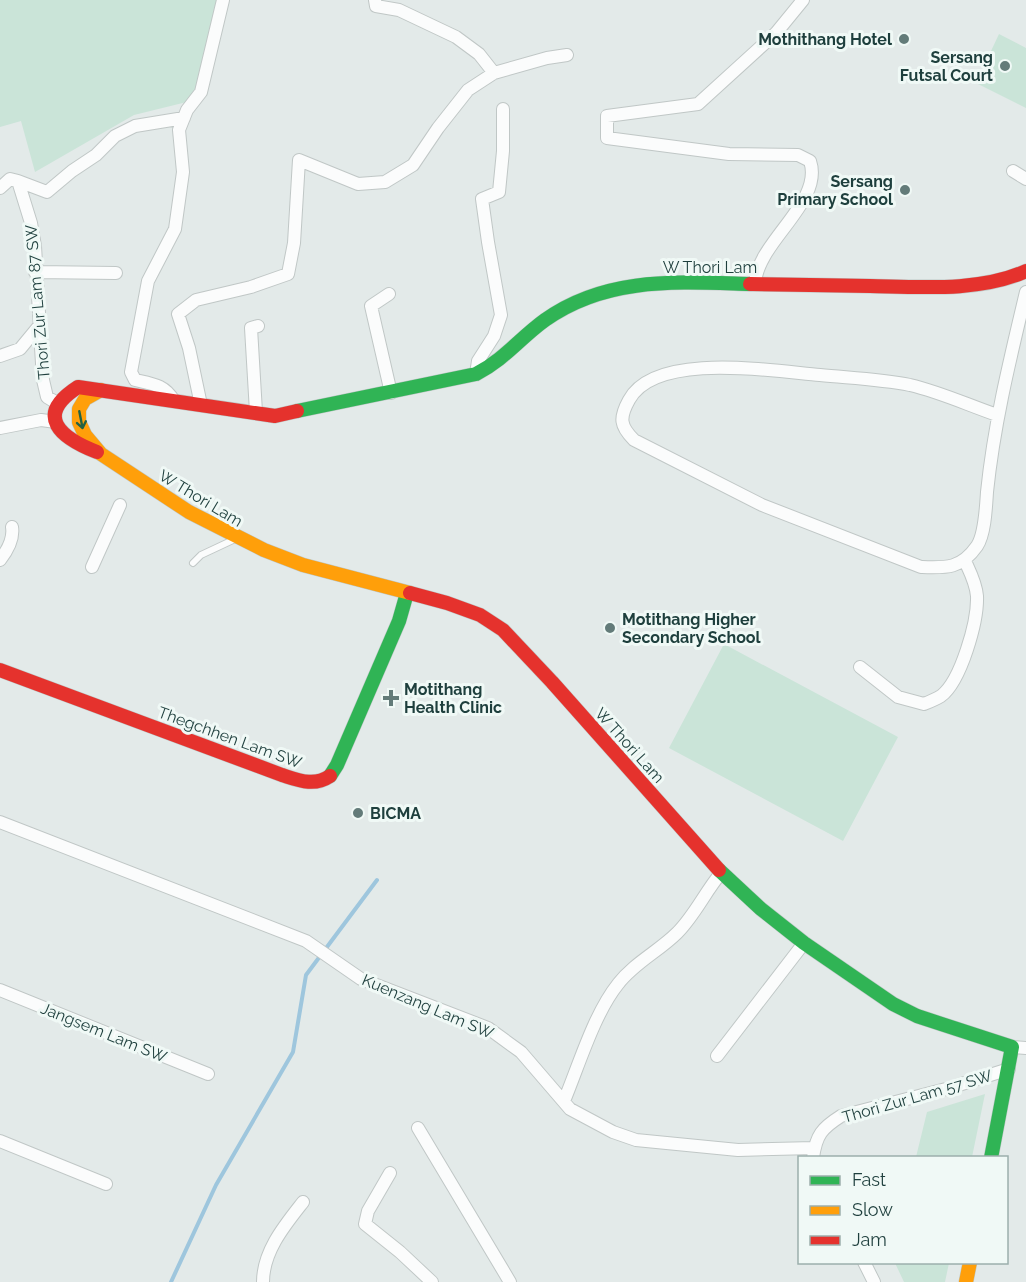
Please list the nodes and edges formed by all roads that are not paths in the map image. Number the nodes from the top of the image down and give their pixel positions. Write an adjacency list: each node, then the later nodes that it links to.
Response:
1 (223, 0): 7 (street)
2 (375, 0): 5 (street)
3 (803, 0): 15 (street)
4 (567, 56): 5 (street)
5 (494, 73): 26 (street)
6 (503, 110): 21 (street)
7 (183, 118): 10 (street); 24 (street)
8 (1013, 171): 9 (street)
9 (1026, 179)
10 (18, 181): 11 (street); 13 (street, Thori Zur Lam 87 SW)
11 (0, 188)
12 (1026, 271): 15 (main road, W Thori Lam)
13 (35, 272): 14 (street); 18 (street, Thori Zur Lam 87 SW)
14 (116, 273)
15 (755, 283): 21 (main road, W Thori Lam)
16 (1026, 292): 28 (street)
17 (389, 294): 23 (street)
18 (39, 326): 20 (street); 25 (street, Thori Zur Lam 87 SW)
19 (258, 326): 27 (street)
20 (0, 356)
21 (476, 374): 23 (main road, W Thori Lam)
22 (101, 390): 24 (main road, W Thori Lam); 25 (main road, W Thori Lam); 31 (main road, W Thori Lam, one-way to 31)
23 (391, 393): 27 (main road, W Thori Lam)
24 (174, 401): 26 (main road, W Thori Lam)
25 (57, 403): 29 (main road)
26 (201, 405): 27 (main road, W Thori Lam)
27 (256, 412)
28 (997, 416): 36 (street); 36 (street)
29 (56, 422): 30 (street); 31 (main road, W Thori Lam)
30 (0, 428)
31 (101, 454): 34 (main road, W Thori Lam)
32 (120, 505): 38 (street)
33 (12, 527): 35 (street)
34 (237, 538): 37 (lane); 39 (main road, W Thori Lam)
35 (0, 560)
36 (965, 561): 40 (street)
37 (194, 563)
38 (92, 567)
39 (407, 593): 41 (main road, Thegchhen Lam SW); 43 (main road, W Thori Lam)
40 (860, 668)
41 (0, 670)
42 (0, 822): 50 (street, Kuenzang Lam SW)
43 (721, 873): 44 (main road, W Thori Lam); 50 (street)
44 (804, 943): 46 (main road, W Thori Lam); 47 (street)
45 (0, 990): 49 (street, Jangsem Lam SW)
46 (1019, 1047): 48 (main road, W Thori Lam)
47 (717, 1056)
48 (1009, 1069): 53 (street, Thori Zur Lam 57 SW); 54 (main road, W Thori Lam)
49 (208, 1074)
50 (564, 1101): 53 (street, Kuenzang Lam SW)
51 (418, 1128): 62 (street)
52 (0, 1141): 56 (street)
53 (814, 1153)
54 (991, 1156)
55 (390, 1173): 61 (street)
56 (106, 1184)
57 (303, 1202): 60 (street)
58 (865, 1264): 63 (street)
59 (970, 1264): 64 (main road)
60 (263, 1282)
61 (432, 1282)
62 (510, 1282)
63 (874, 1282)
64 (966, 1282)

